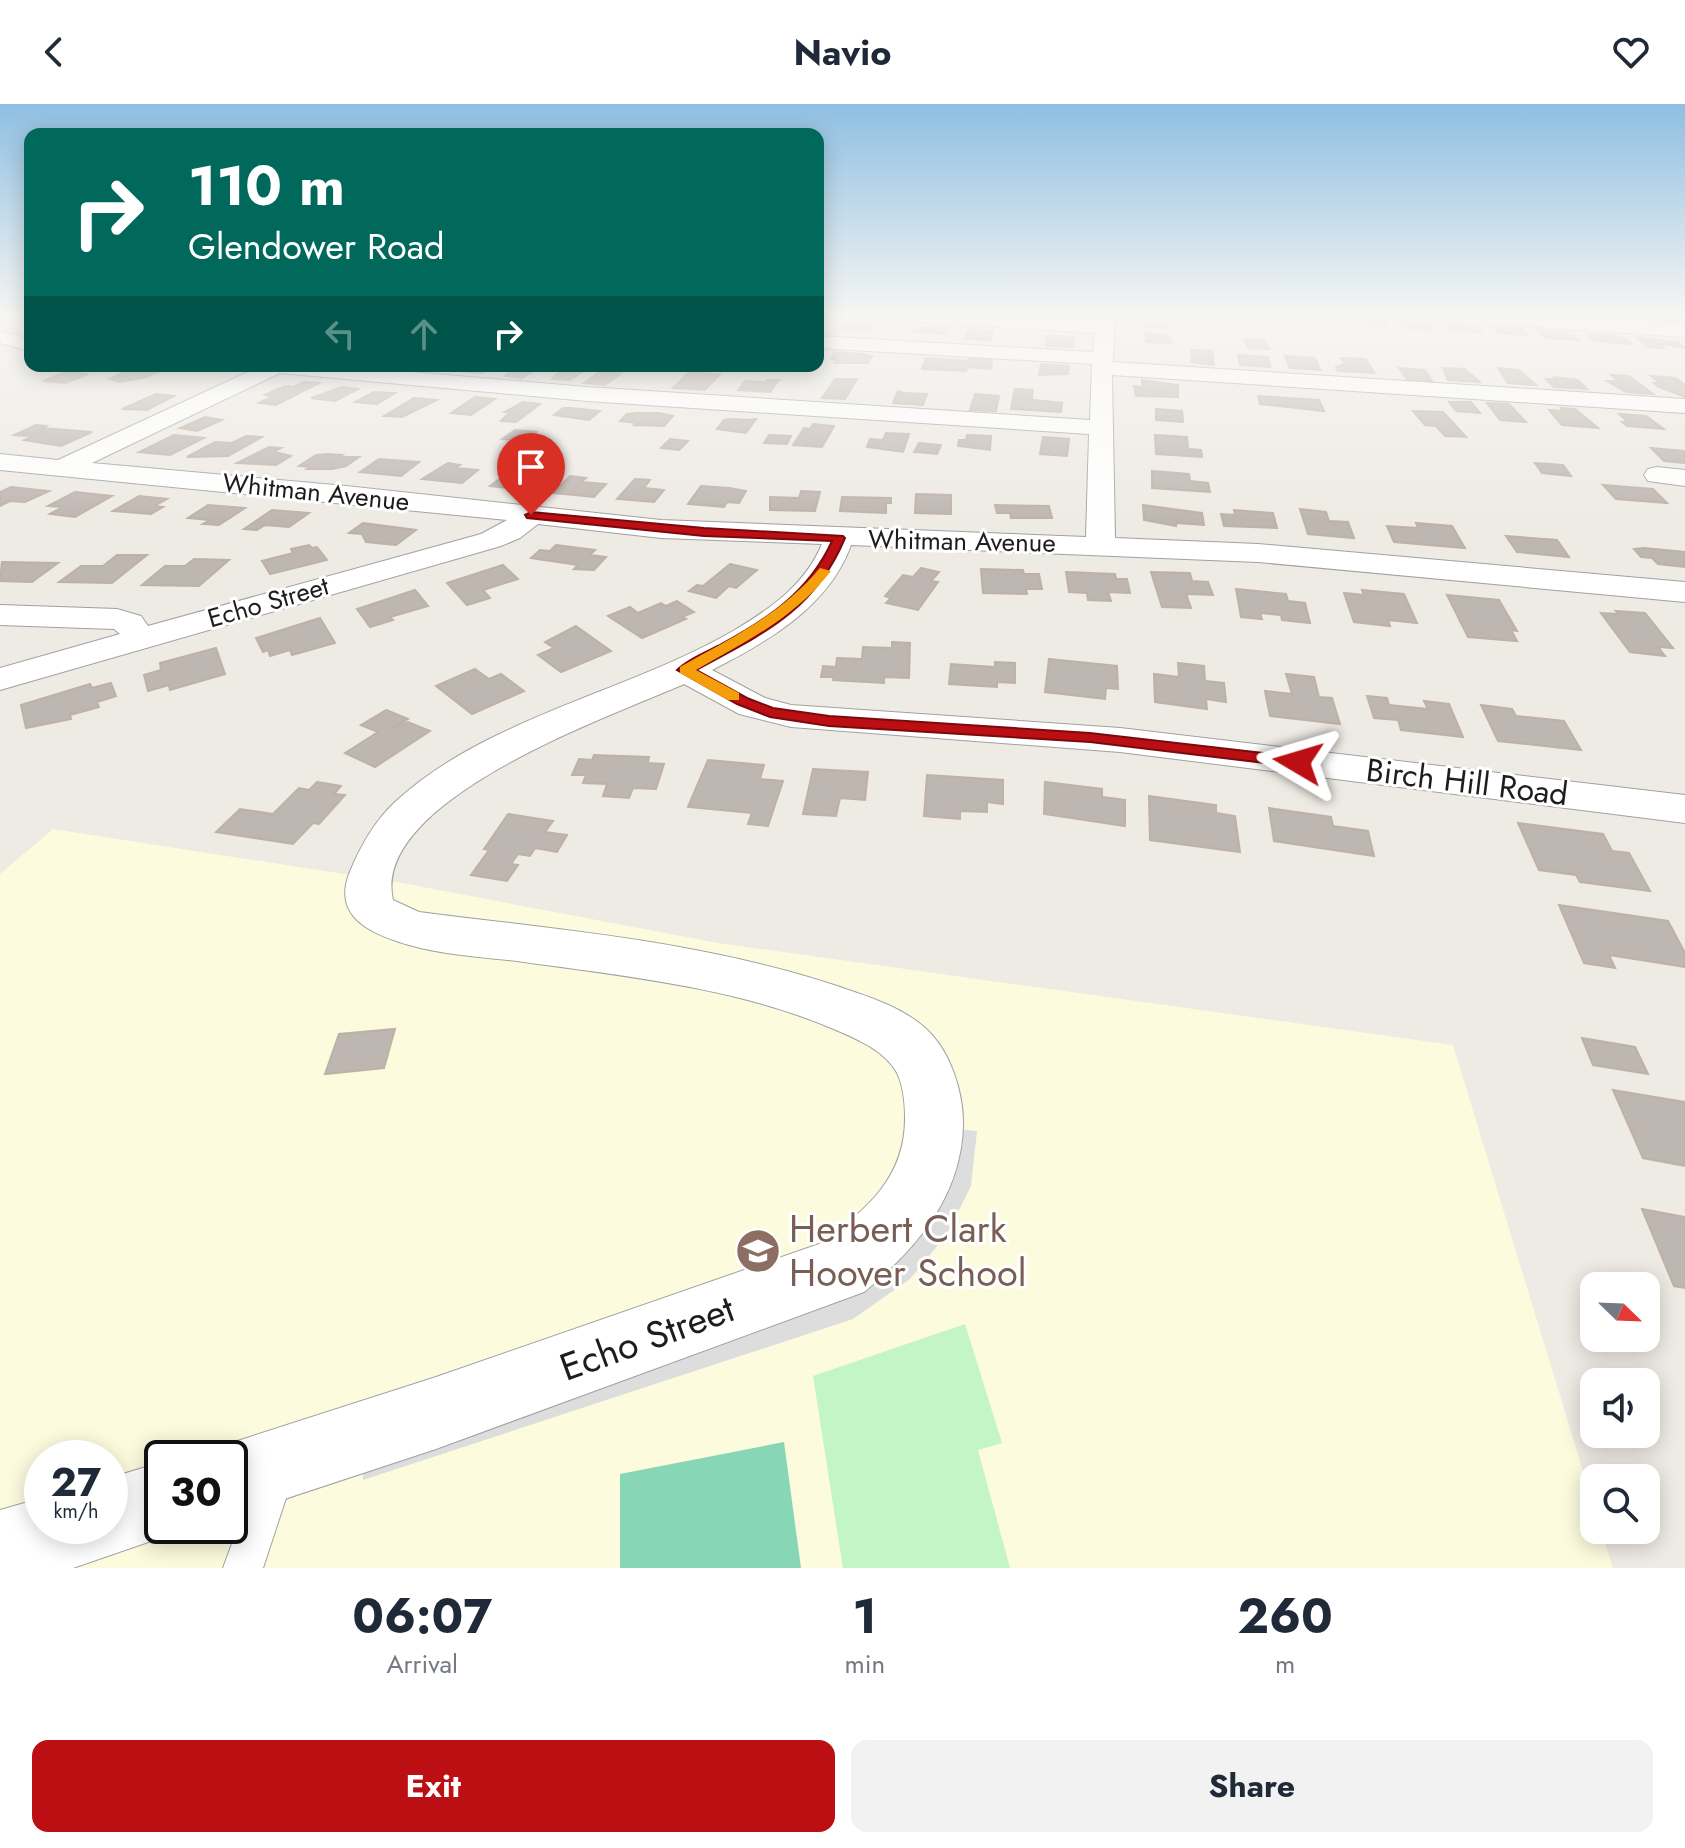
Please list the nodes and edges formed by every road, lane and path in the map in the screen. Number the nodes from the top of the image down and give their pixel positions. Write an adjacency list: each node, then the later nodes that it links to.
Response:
1 (238, 384): 8 (street)
2 (479, 384): 6 (street)
3 (1102, 384): 6 (street)
4 (1384, 384): 5 (street)
5 (1685, 406)
6 (1102, 428): 13 (street)
7 (0, 462): 8 (street, Whitman Avenue)
8 (62, 468): 11 (street, Whitman Avenue)
9 (1657, 475): 10 (street)
10 (1685, 478)
11 (531, 515): 12 (street, Whitman Avenue); 16 (street, Echo Street)
12 (839, 538): 13 (street, Whitman Avenue); 17 (street)
13 (1100, 544): 14 (street, Whitman Avenue)
14 (1685, 592)
15 (0, 615): 16 (street)
16 (139, 638): 18 (street, Echo Street)
17 (685, 670): 19 (street, Birch Hill Road); 20 (street, Echo Street)
18 (0, 679)
19 (1682, 814)
20 (254, 1471): 23 (lane)
21 (24, 1543): 22 (street)
22 (0, 1550)
23 (243, 1568)

